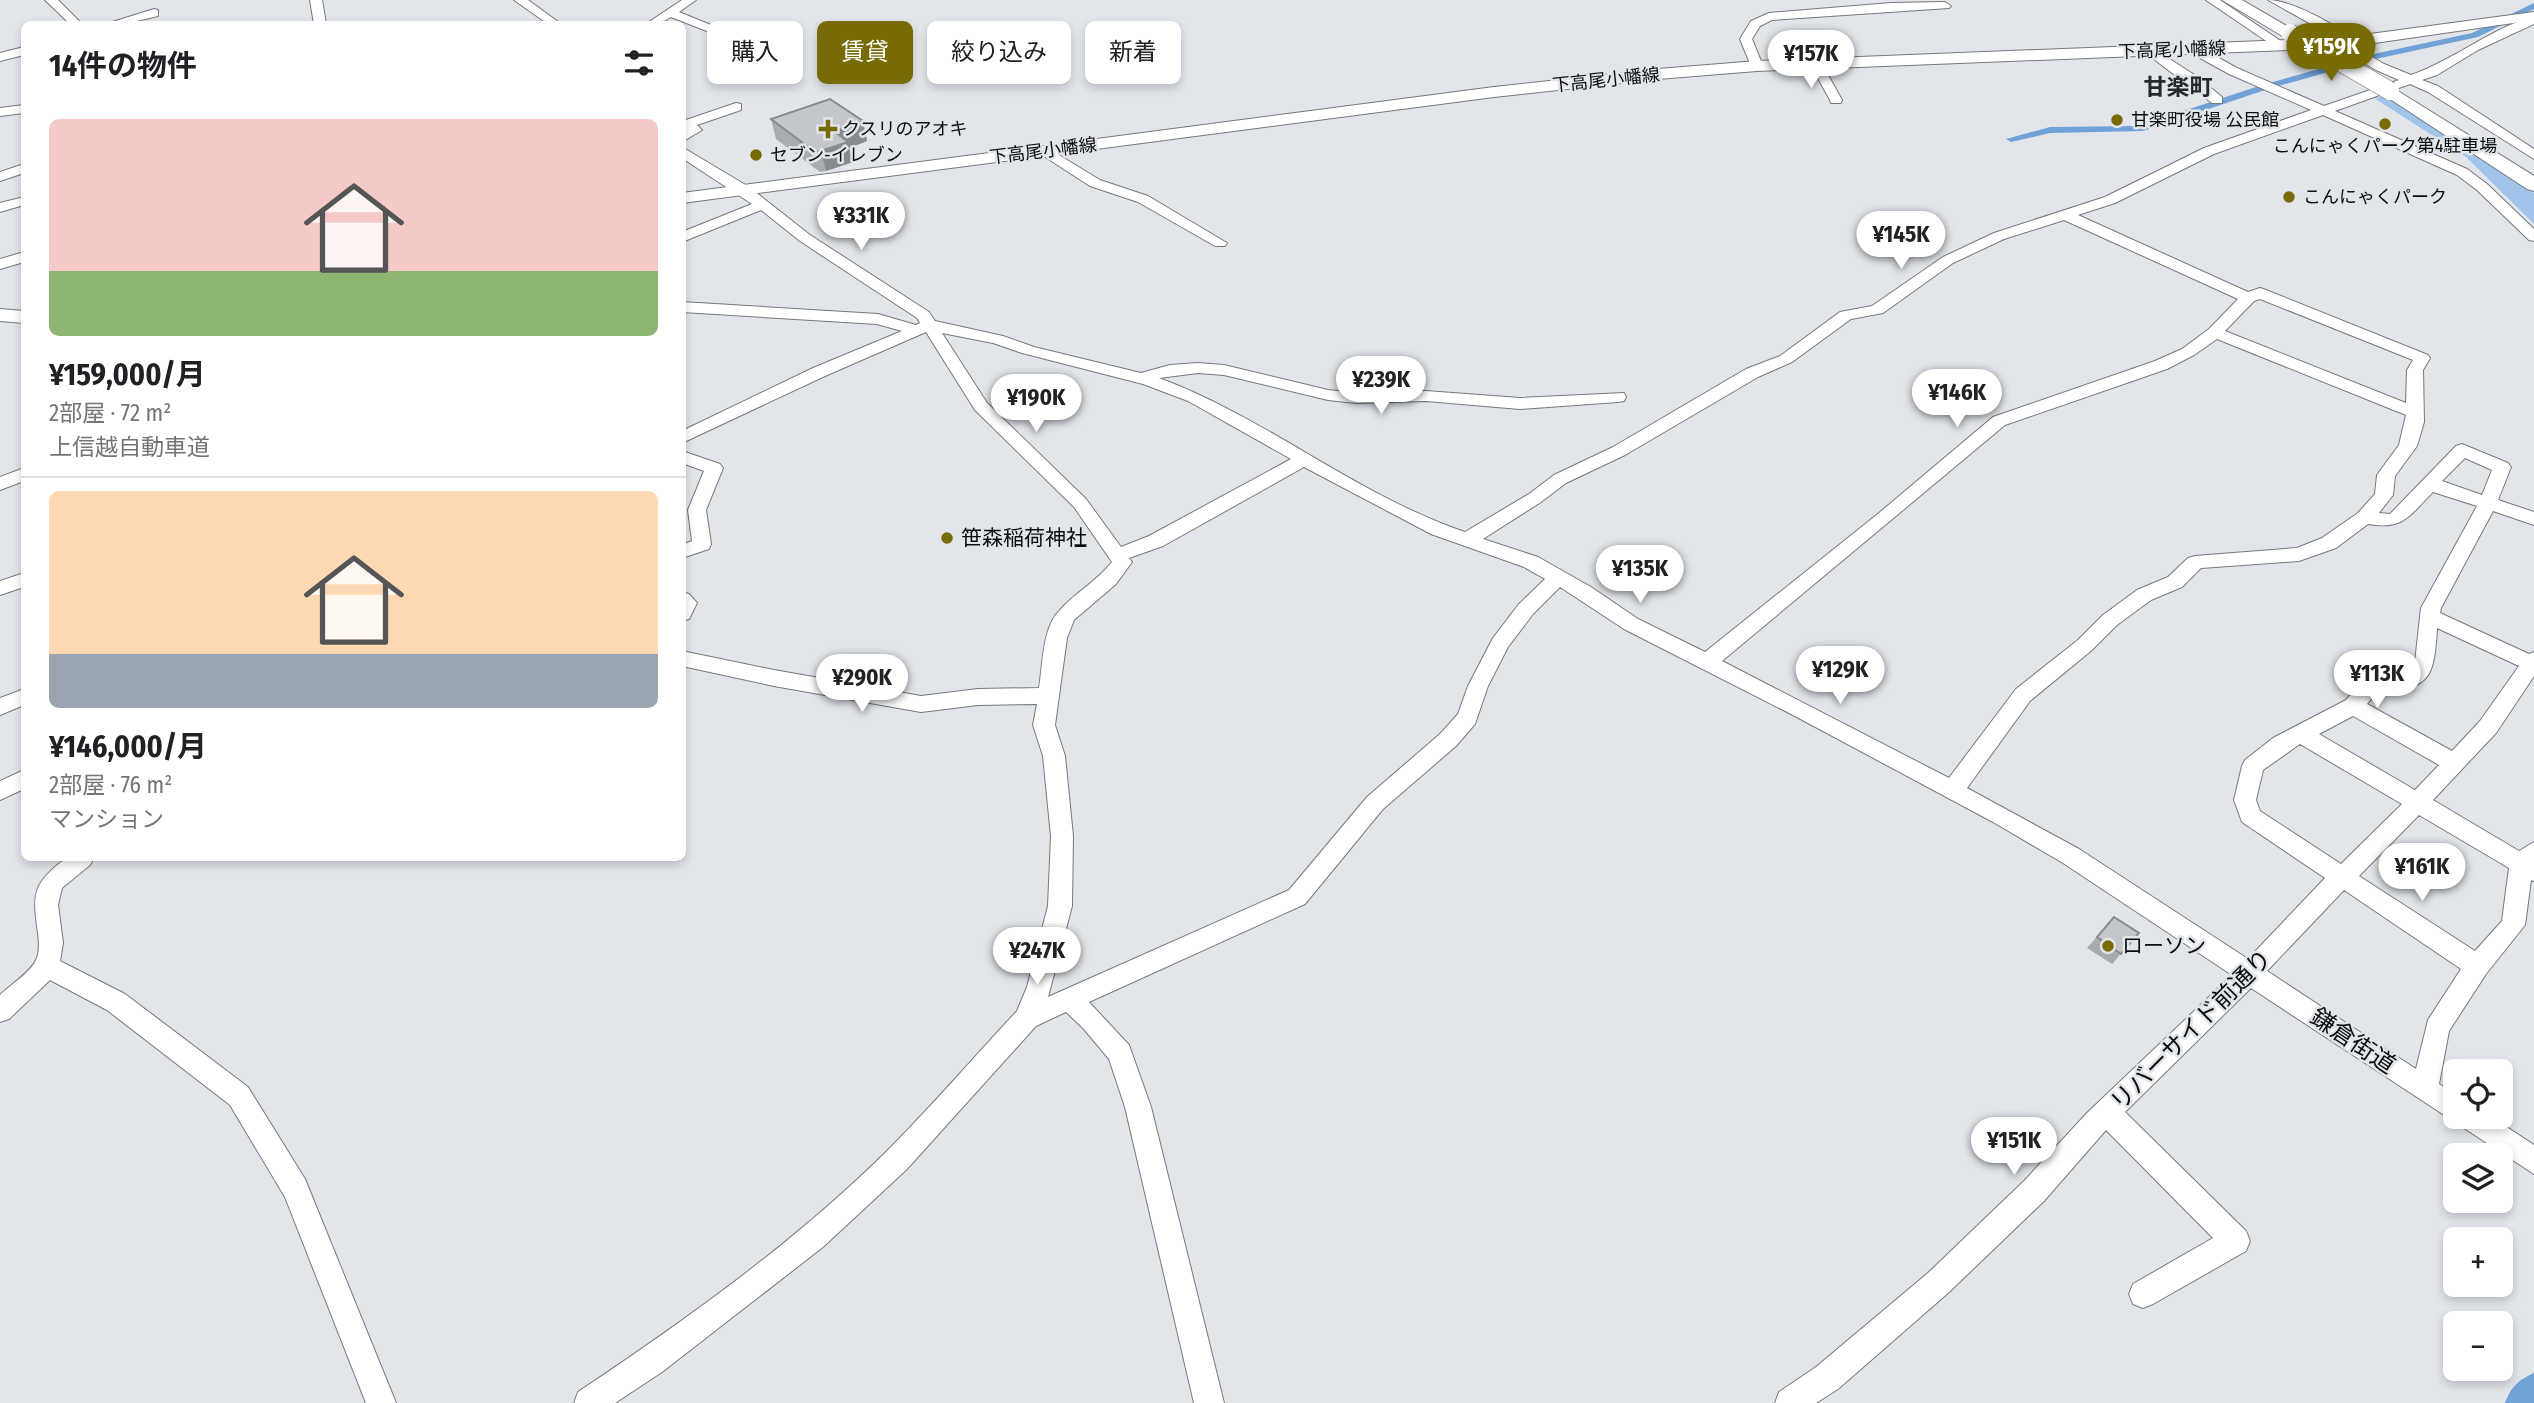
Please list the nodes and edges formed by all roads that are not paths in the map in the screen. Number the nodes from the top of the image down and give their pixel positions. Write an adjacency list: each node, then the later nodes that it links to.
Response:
1 (51, 0): 14 (street)
2 (150, 0): 11 (street)
3 (316, 0): 17 (street)
4 (520, 0): 18 (street)
5 (690, 0): 12 (street)
6 (2212, 0): 21 (street)
7 (2230, 0): 21 (highway)
8 (2245, 0): 21 (highway)
9 (2274, 0): 22 (street)
10 (1945, 6): 28 (street)
11 (154, 13): 15 (street); 16 (street)
12 (670, 13): 19 (street); 20 (street)
13 (2534, 18): 22 (main road, 下高尾小幡線); 29 (street)
14 (73, 21)
15 (123, 21)
16 (159, 21)
17 (320, 21)
18 (551, 21)
19 (658, 21)
20 (707, 27)
21 (2293, 39): 22 (main road, 下高尾小幡線); 23 (main road, 下高尾小幡線); 29 (highway, bridge)
22 (2344, 43): 29 (street)
23 (2195, 50): 24 (main road, 下高尾小幡線); 34 (street)
24 (2151, 51): 27 (main road, 下高尾小幡線); 31 (street)
25 (21, 52): 26 (street)
26 (0, 57)
27 (1816, 64): 28 (main road, 下高尾小幡線); 30 (street)
28 (1757, 66): 37 (main road, 下高尾小幡線)
29 (2395, 88): 34 (street); 39 (street); 41 (highway); 43 (highway)
30 (1836, 100)
31 (2217, 100)
32 (736, 107): 36 (street)
33 (21, 109): 35 (street)
34 (2325, 111): 49 (street); 51 (street)
35 (0, 112)
36 (686, 136)
37 (1044, 150): 44 (main road, 下高尾小幡線); 52 (street)
38 (686, 154): 44 (street)
39 (2534, 155)
40 (21, 169): 42 (street)
41 (2534, 174)
42 (0, 177)
43 (2534, 186)
44 (744, 190): 45 (main road, 下高尾小幡線); 47 (street)
45 (686, 197)
46 (21, 202): 48 (street)
47 (764, 204): 50 (street); 59 (street)
48 (0, 208)
49 (2064, 214): 55 (street); 73 (street)
50 (686, 236)
51 (2534, 237)
52 (1220, 243)
53 (21, 258): 54 (street)
54 (0, 264)
55 (2248, 298): 60 (street); 63 (street)
56 (686, 307): 59 (street, 鎌倉街道)
57 (0, 315): 58 (main road)
58 (21, 317)
59 (924, 328): 61 (street, 鎌倉街道); 64 (street); 75 (street)
60 (2215, 331): 63 (street); 81 (street)
61 (1141, 378): 62 (street); 66 (street, 鎌倉街道)
62 (1618, 397)
63 (2414, 412): 71 (street)
64 (686, 436)
65 (686, 458): 74 (street)
66 (1305, 458): 73 (street, 鎌倉街道); 75 (street)
67 (21, 475): 68 (street)
68 (0, 484)
69 (2427, 485): 70 (street); 70 (street); 71 (street)
70 (2488, 503): 72 (street); 79 (street)
71 (2365, 517): 90 (street)
72 (2534, 519)
73 (1468, 540): 76 (street, 鎌倉街道)
74 (686, 550)
75 (1119, 555): 83 (street)
76 (1559, 577): 81 (street, 鎌倉街道); 99 (street)
77 (21, 581): 78 (street)
78 (0, 588)
79 (2429, 616): 82 (street); 85 (street)
80 (686, 659): 83 (street)
81 (1706, 661): 90 (street, 鎌倉街道)
82 (2533, 663): 88 (street, リバーサイド前通り)
83 (1048, 696): 101 (street)
84 (21, 698): 86 (street)
85 (2353, 706): 87 (street); 88 (street)
86 (0, 707)
87 (2301, 734): 92 (street); 95 (street)
88 (2455, 763): 92 (street, リバーサイド前通り)
89 (21, 780): 91 (street)
90 (1953, 790): 98 (street, 鎌倉街道)
91 (0, 791)
92 (2417, 802): 94 (street); 95 (street, リバーサイド前通り)
93 (78, 861): 96 (street)
94 (2530, 862): 97 (street)
95 (2342, 877): 97 (street); 98 (street, リバーサイド前通り)
96 (47, 966): 100 (street); 108 (street)
97 (2477, 966): 102 (street)
98 (2251, 972): 102 (street, 鎌倉街道); 104 (street, リバーサイド前通り)
99 (1067, 998): 101 (street); 110 (street)
100 (0, 1011)
101 (1027, 1018): 109 (street)
102 (2425, 1089): 103 (street, 鎌倉街道)
103 (2443, 1101)
104 (2106, 1112): 107 (street); 111 (street, リバーサイド前通り)
105 (2486, 1129): 106 (street)
106 (2533, 1160)
107 (2143, 1294)
108 (381, 1403)
109 (589, 1403)
110 (1209, 1403)
111 (1790, 1403)

